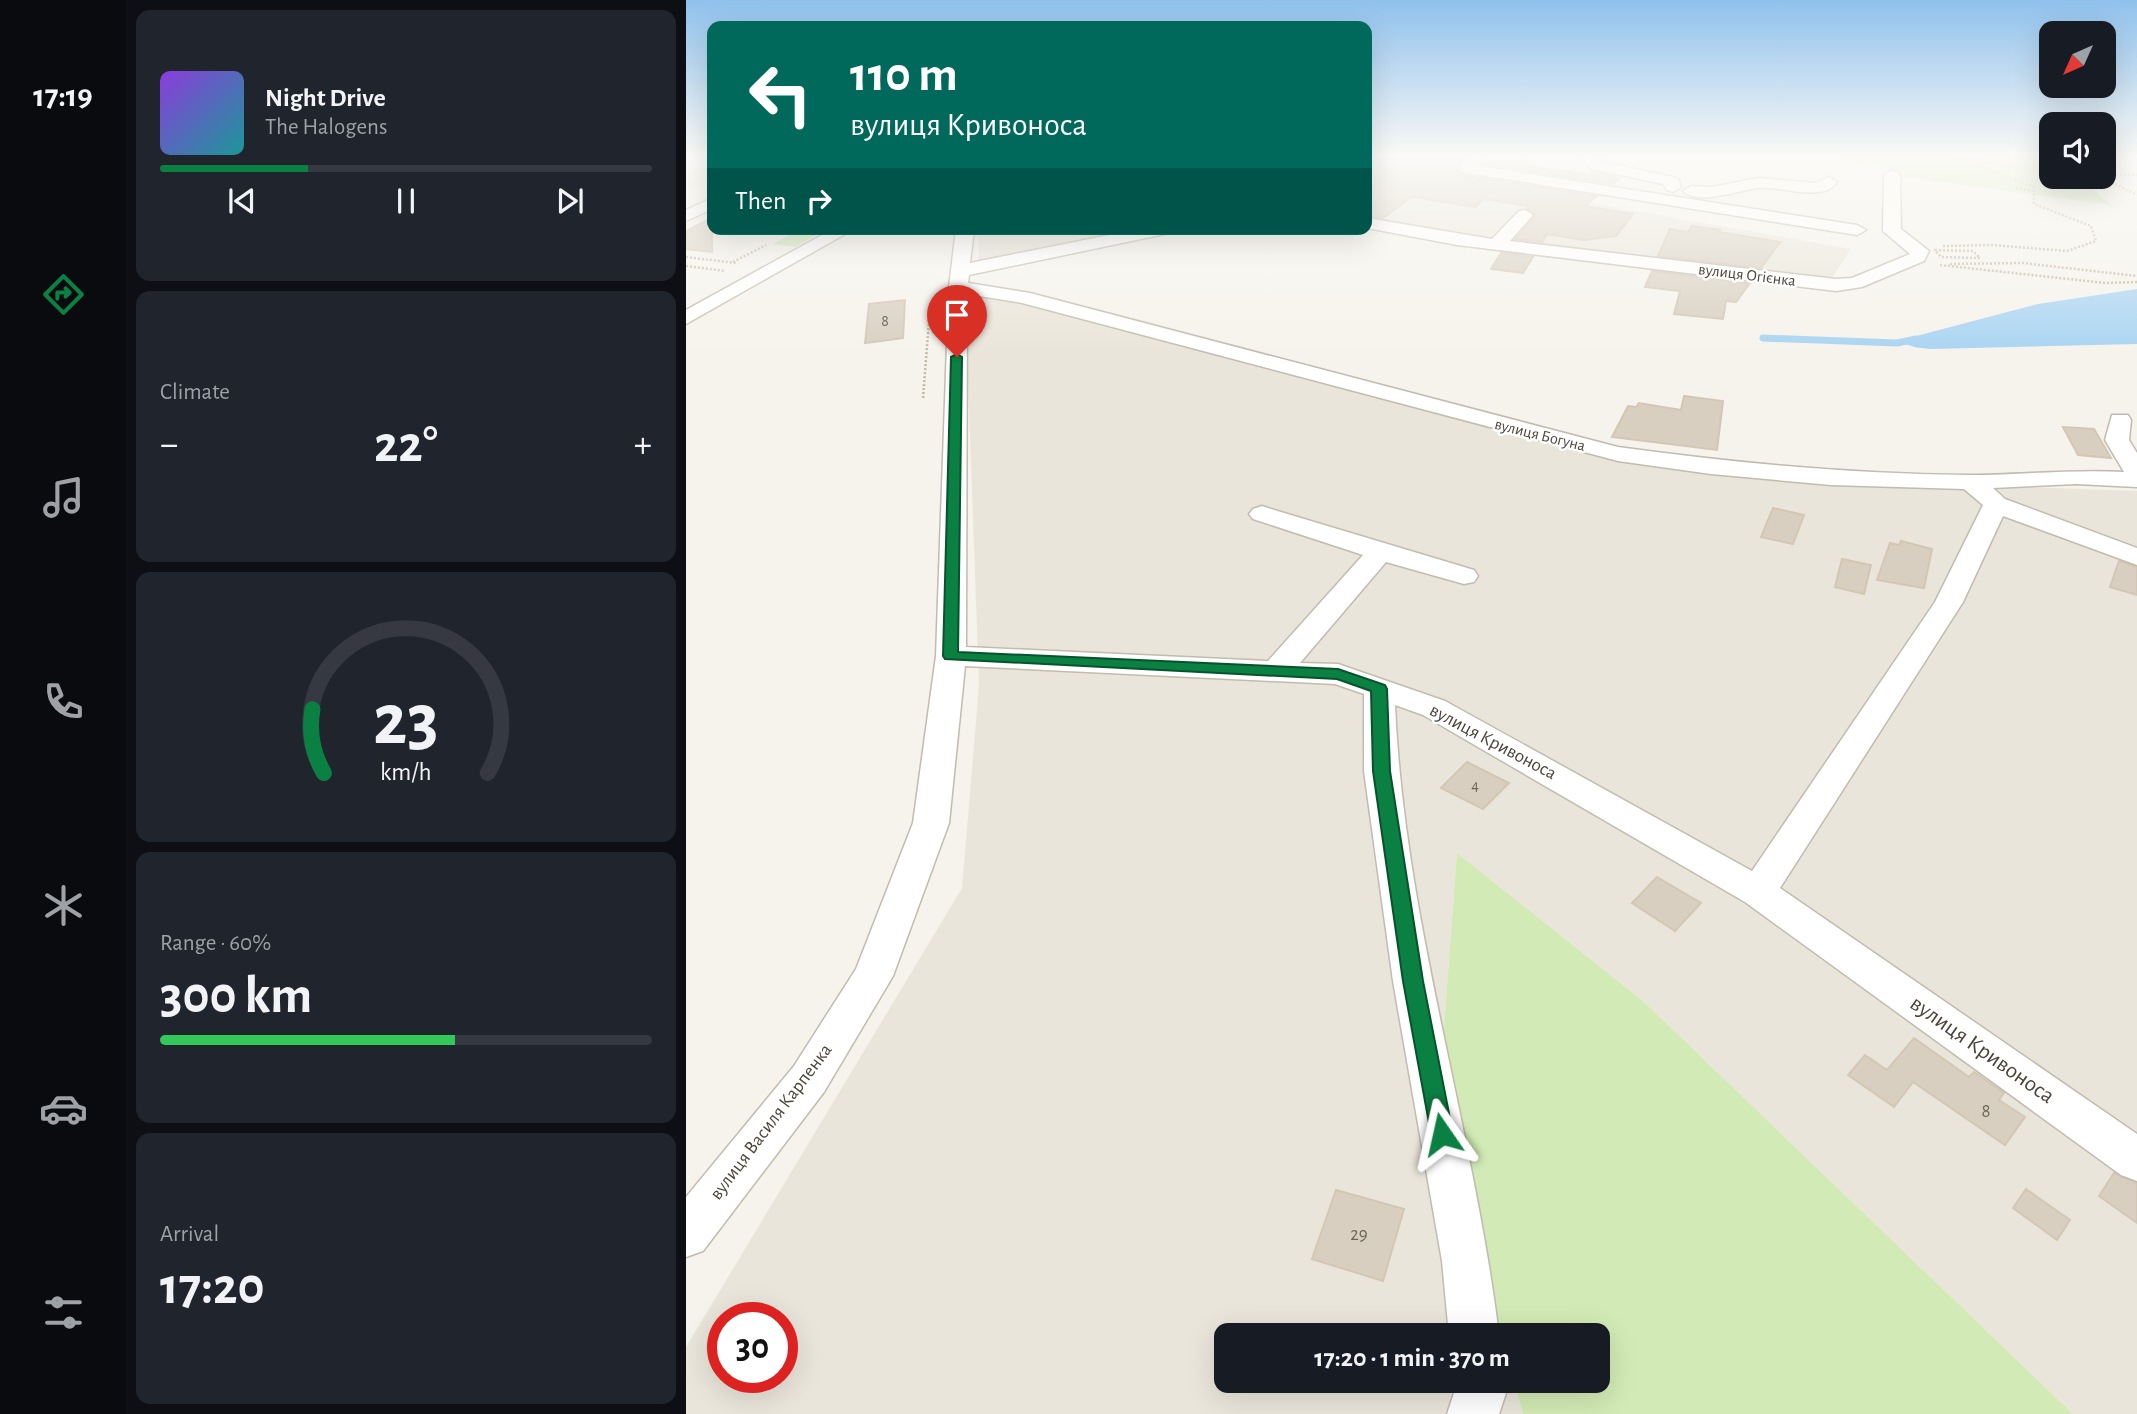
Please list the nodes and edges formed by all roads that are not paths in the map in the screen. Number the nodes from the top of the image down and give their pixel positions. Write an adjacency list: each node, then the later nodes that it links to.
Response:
1 (1373, 224): 9 (street, вулиця Огієнка)
2 (1516, 224): 9 (street)
3 (1820, 224): 5 (street)
4 (1892, 224): 9 (street, вулиця Огієнка)
5 (1857, 230)
6 (835, 235): 11 (street)
7 (964, 235): 10 (street, вулиця Василя Карпенка)
8 (1140, 235): 10 (street)
9 (1496, 245)
10 (959, 279): 15 (street, вулиця Богуна); 21 (street, вулиця Василя Карпенка)
11 (686, 318)
12 (2120, 420): 13 (street)
13 (2137, 473)
14 (2137, 480): 15 (street, вулиця Богуна)
15 (1971, 482): 16 (street)
16 (1996, 504): 19 (street); 24 (street)
17 (1262, 514): 18 (street)
18 (1380, 551): 20 (street); 22 (street)
19 (2137, 557)
20 (1464, 576)
21 (951, 656): 22 (street, вулиця Кривоноса); 26 (street, вулиця Василя Карпенка)
22 (1276, 671): 23 (street, вулиця Кривоноса)
23 (1379, 689): 24 (street, вулиця Кривоноса); 27 (street)
24 (1758, 892): 25 (street, вулиця Кривоноса)
25 (2137, 1160)
26 (686, 1234)
27 (1473, 1323)
28 (1480, 1393): 29 (street)
29 (1473, 1414)

